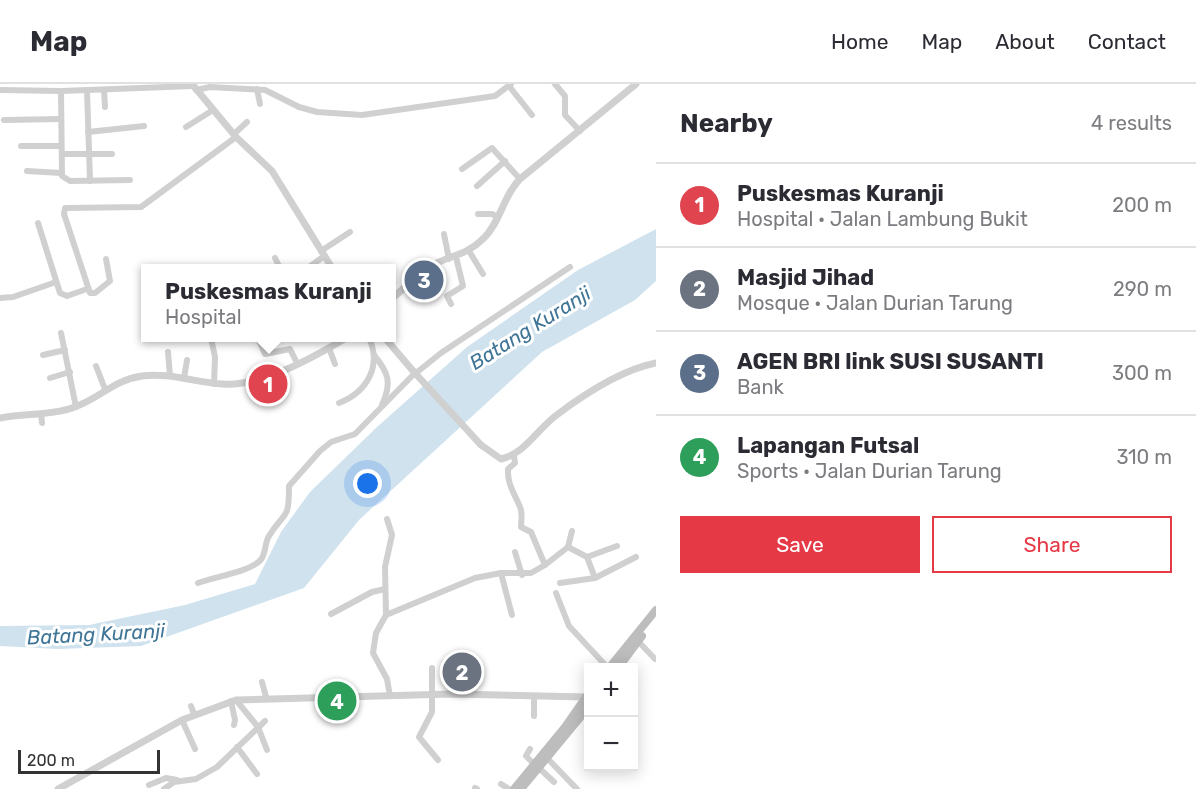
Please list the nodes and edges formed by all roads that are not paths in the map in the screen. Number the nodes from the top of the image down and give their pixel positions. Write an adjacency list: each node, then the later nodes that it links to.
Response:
1 (555, 84): 21 (street)
2 (636, 84): 21 (street)
3 (510, 85): 7 (street); 15 (street)
4 (34, 87): 8 (street); 11 (street)
5 (126, 87): 6 (street); 10 (street)
6 (193, 87): 7 (street); 14 (street)
7 (257, 89): 12 (street)
8 (0, 90)
9 (87, 90): 10 (street); 11 (street); 22 (street)
10 (104, 90): 13 (street)
11 (61, 91): 16 (street)
12 (260, 104)
13 (105, 107)
14 (213, 110): 20 (street); 23 (street)
15 (532, 115)
16 (61, 119): 17 (street); 25 (street)
17 (4, 120)
18 (247, 122): 23 (street)
19 (144, 126): 22 (street)
20 (186, 127)
21 (580, 131): 32 (street)
22 (88, 132): 26 (street)
23 (235, 136): 42 (street); 53 (street)
24 (21, 146): 25 (street)
25 (62, 150): 26 (street); 31 (street)
26 (89, 154): 27 (street); 34 (street)
27 (112, 154)
28 (505, 161): 29 (street); 32 (street); 35 (street)
29 (462, 169)
30 (27, 171): 31 (street)
31 (61, 173): 34 (street)
32 (520, 179): 37 (street)
33 (130, 180): 34 (street)
34 (90, 181)
35 (477, 186)
36 (478, 214): 37 (street)
37 (498, 217): 41 (street)
38 (38, 223): 52 (street)
39 (350, 232): 42 (street)
40 (444, 234): 44 (street)
41 (469, 251): 44 (street); 50 (street)
42 (322, 253): 47 (street); 48 (street)
43 (275, 258): 46 (street)
44 (453, 258): 51 (street); 57 (street)
45 (105, 259): 53 (street)
46 (278, 264)
47 (312, 264)
48 (329, 264)
49 (570, 267): 83 (street)
50 (483, 274)
51 (412, 281): 54 (street); 55 (street)
52 (56, 282): 53 (street); 56 (street)
53 (87, 289)
54 (396, 295)
55 (421, 296)
56 (0, 298)
57 (451, 304)
58 (61, 333): 65 (street)
59 (212, 342): 78 (street)
60 (260, 342): 70 (street)
61 (339, 342): 64 (street)
62 (370, 342): 68 (street)
63 (388, 342): 87 (street, bridge)
64 (328, 348): 70 (street); 72 (street)
65 (65, 350): 67 (street); 74 (street)
66 (168, 352): 75 (street)
67 (43, 355)
68 (374, 355): 80 (street); 83 (street)
69 (187, 360): 77 (street)
70 (297, 363): 78 (street)
71 (656, 363): 87 (street)
72 (335, 364)
73 (96, 366): 79 (street)
74 (70, 372): 76 (street); 81 (street)
75 (170, 375): 77 (street); 79 (street)
76 (50, 378)
77 (184, 378): 78 (street)
78 (214, 384)
79 (105, 389): 81 (street)
80 (339, 403)
81 (76, 407): 84 (street)
82 (4, 408): 85 (street)
83 (381, 409): 99 (street)
84 (41, 414): 85 (street); 86 (street)
85 (4, 417)
86 (42, 423)
87 (514, 456): 95 (street)
88 (387, 519): 101 (street)
89 (572, 531): 91 (street)
90 (617, 546): 94 (street)
91 (568, 547): 94 (street); 95 (street)
92 (515, 552): 97 (street)
93 (636, 557): 98 (street)
94 (587, 558): 98 (street)
95 (545, 565): 97 (street)
96 (501, 573): 97 (street); 105 (street); 106 (street)
97 (522, 574)
98 (595, 578): 100 (street)
99 (198, 583)
100 (560, 583)
101 (385, 589): 104 (street); 105 (street)
102 (556, 592): 110 (street)
103 (656, 610): 111 (main road)
104 (331, 614)
105 (386, 615): 116 (street)
106 (512, 615)
107 (656, 619): 108 (main road)
108 (638, 641): 109 (street); 112 (main road)
109 (655, 659)
110 (603, 663)
111 (612, 663)
112 (622, 663)
113 (432, 668): 117 (street)
114 (262, 682): 119 (street)
115 (584, 695): 118 (street)
116 (390, 696): 117 (street); 120 (street)
117 (432, 696): 118 (street); 138 (street)
118 (534, 696): 126 (street)
119 (266, 697): 120 (street); 121 (street)
120 (327, 698): 128 (street)
121 (234, 700): 125 (street); 130 (street); 131 (street)
122 (584, 700): 132 (main road)
123 (191, 706): 125 (street)
124 (584, 712): 132 (main road)
125 (194, 714): 127 (street)
126 (534, 716)
127 (182, 720): 134 (street); 145 (street)
128 (332, 720)
129 (265, 721): 131 (street)
130 (234, 725)
131 (258, 727): 133 (street); 136 (street)
132 (554, 745): 137 (main road); 139 (main road)
133 (237, 747): 140 (street); 141 (street)
134 (195, 749)
135 (531, 749): 139 (street)
136 (267, 750)
137 (547, 758): 139 (main road); 150 (street)
138 (438, 760)
139 (536, 766): 142 (street); 148 (main road); 149 (main road)
140 (257, 774)
141 (183, 782): 144 (street); 146 (street)
142 (554, 782)
143 (501, 784): 147 (street)
144 (149, 785)
145 (60, 788)
146 (164, 789)
147 (509, 789)
148 (514, 789)
149 (521, 789)
150 (577, 789)

